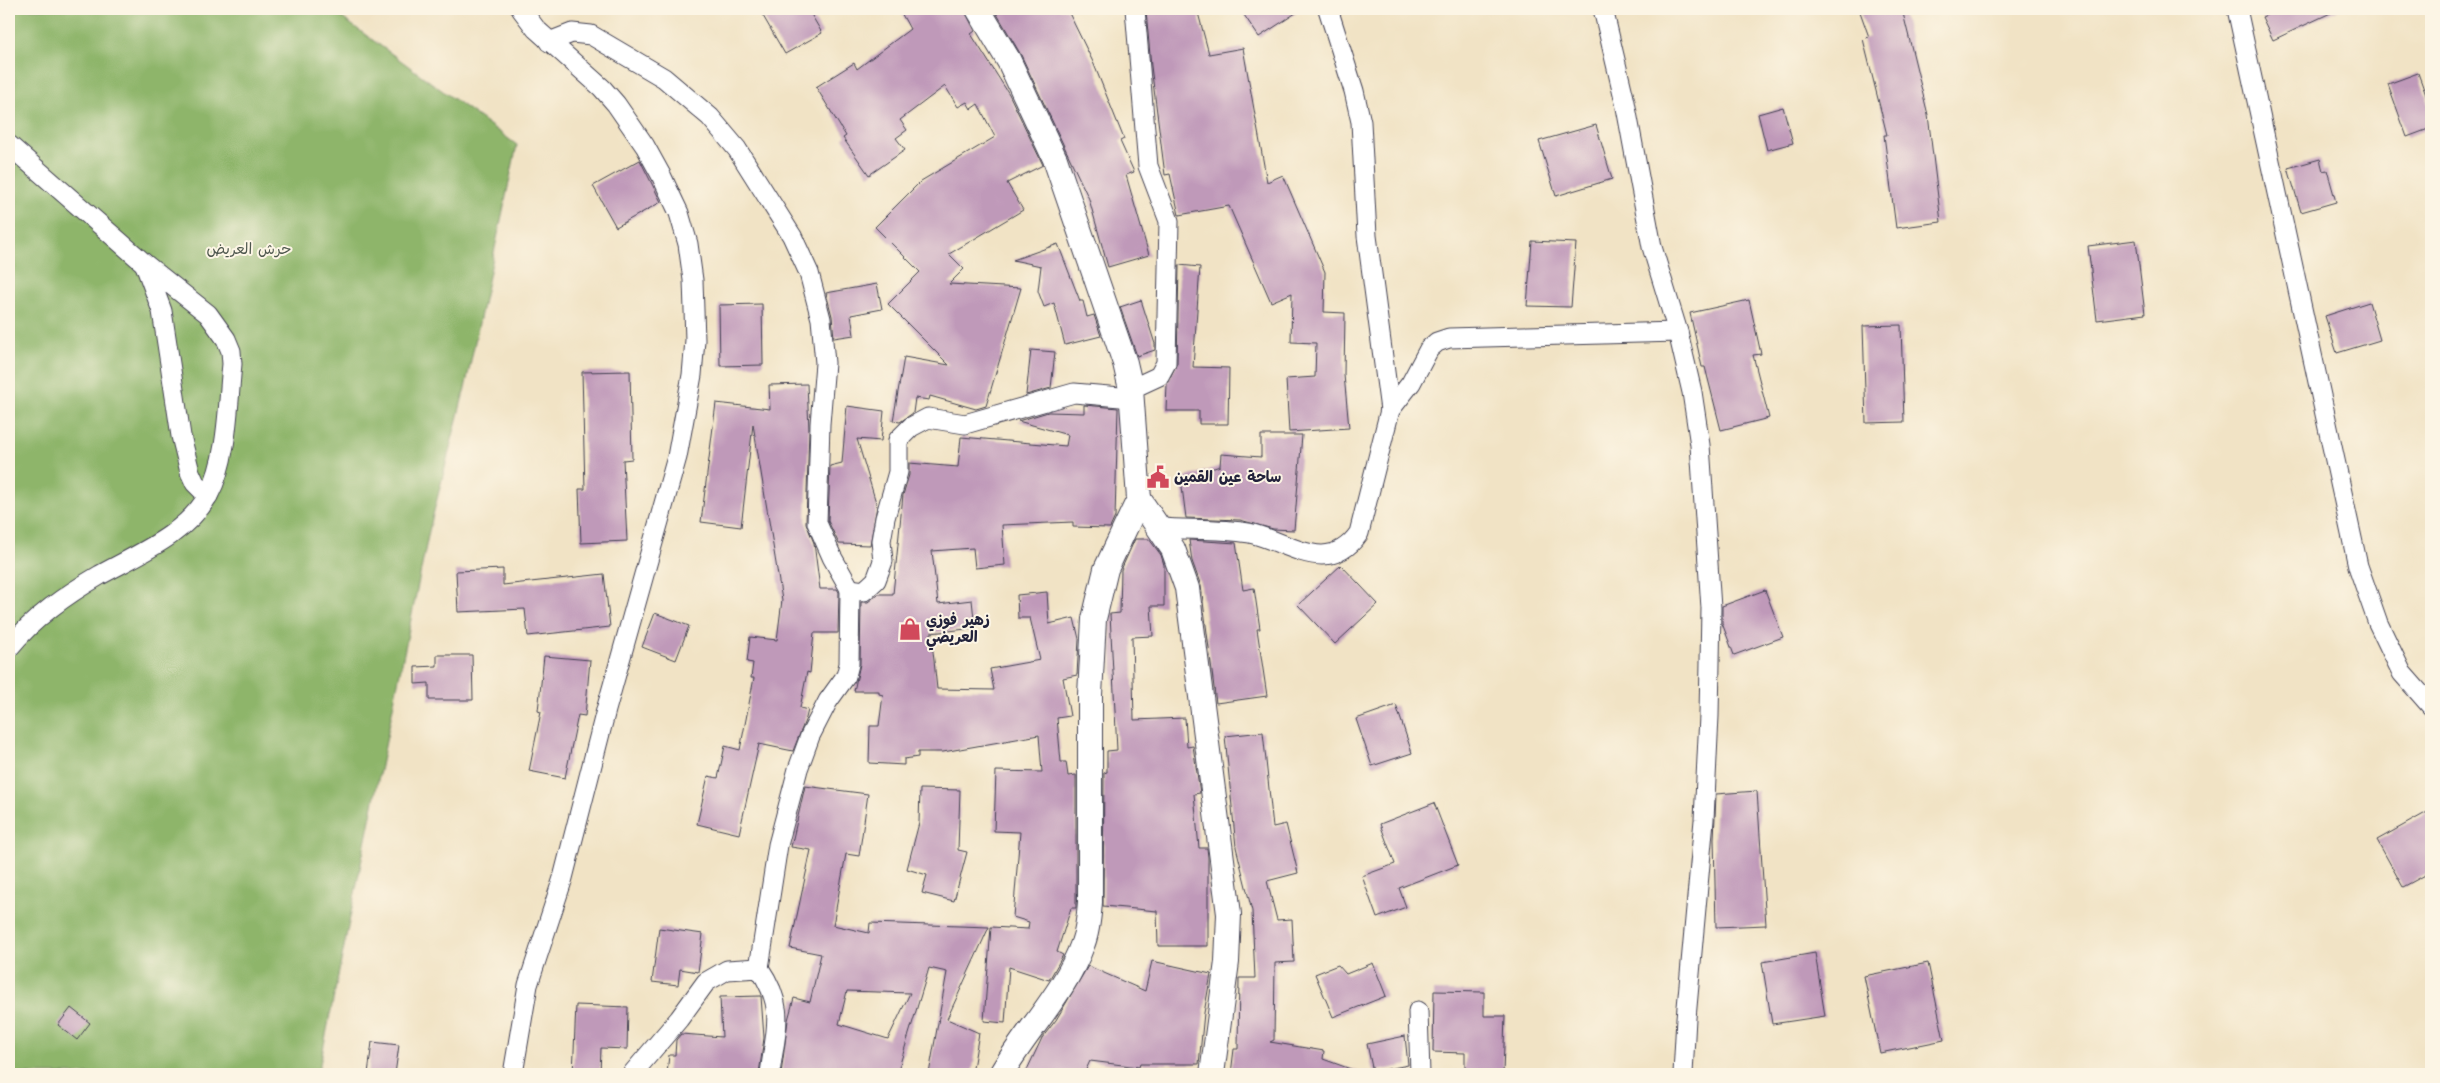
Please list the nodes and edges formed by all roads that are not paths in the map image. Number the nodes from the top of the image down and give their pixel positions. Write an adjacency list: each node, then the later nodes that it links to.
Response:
1 (521, 9): 7 (street)
2 (978, 9): 11 (street)
3 (1135, 9): 11 (street)
4 (1328, 9): 12 (street)
5 (1603, 9): 10 (street)
6 (2237, 9): 18 (street)
7 (549, 42): 16 (street); 21 (street)
8 (9, 145): 9 (street)
9 (145, 264): 13 (street); 13 (street)
10 (1678, 332): 12 (street); 27 (street)
11 (1132, 394): 14 (street); 16 (street)
12 (1390, 410): 15 (street)
13 (208, 496): 17 (street)
14 (1140, 499): 15 (street); 24 (street)
15 (1161, 528): 25 (street)
16 (850, 589): 19 (street)
17 (9, 648)
18 (2431, 706)
19 (759, 968): 22 (street); 23 (street)
20 (1418, 1011): 26 (street)
21 (513, 1074)
22 (632, 1074)
23 (770, 1074)
24 (1001, 1074)
25 (1212, 1074)
26 (1420, 1074)
27 (1684, 1074)

